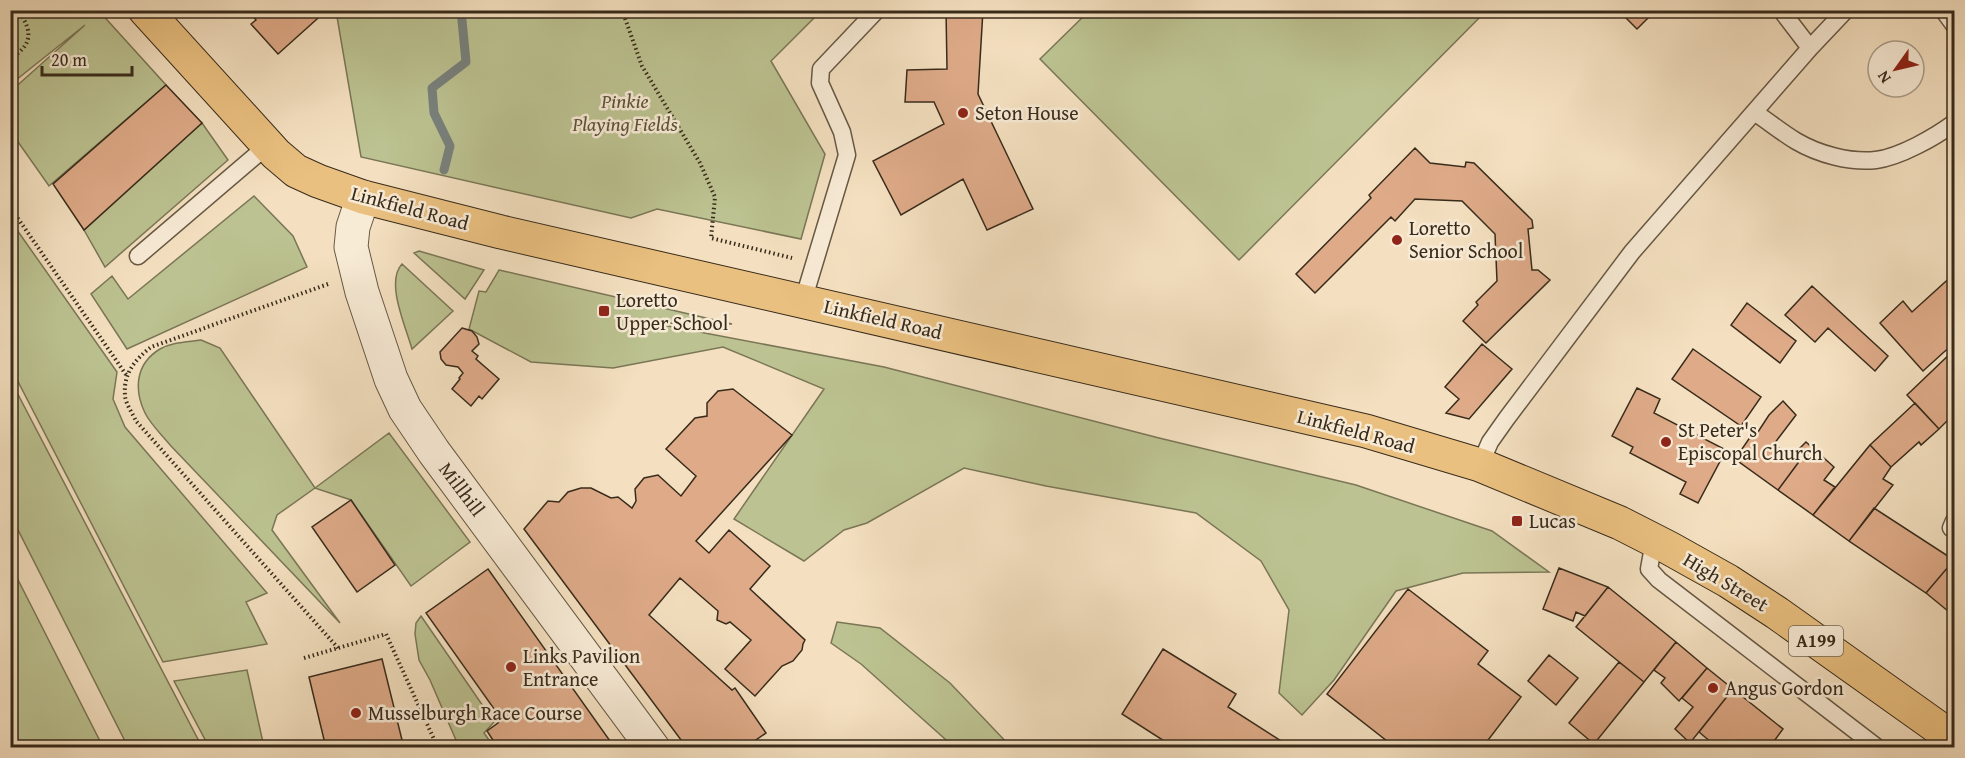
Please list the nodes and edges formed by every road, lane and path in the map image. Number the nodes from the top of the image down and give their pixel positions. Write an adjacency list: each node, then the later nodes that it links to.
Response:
1 (18, 10): 10 (path)
2 (145, 10): 13 (main road, Linkfield Road / A199)
3 (622, 10): 17 (path)
4 (877, 10): 17 (lane)
5 (1781, 10): 9 (lane)
6 (1846, 10): 9 (lane)
7 (1943, 10): 8 (lane)
8 (1954, 25)
9 (1809, 48): 11 (lane)
10 (10, 59)
11 (1754, 112): 12 (lane); 21 (lane)
12 (1954, 123)
13 (268, 144): 14 (main road, Linkfield Road / A199); 16 (lane)
14 (363, 197): 19 (main road, Linkfield Road / A199); 27 (street, Millhill)
15 (10, 207): 20 (path)
16 (138, 256)
17 (816, 264): 19 (lane)
18 (318, 288): 20 (path)
19 (803, 301): 21 (main road, Linkfield Road / A199)
20 (127, 376): 23 (path)
21 (1480, 465): 22 (main road, Linkfield Road / A199)
22 (1664, 546): 25 (main road, High Street / A199); 28 (lane)
23 (338, 648): 24 (path); 26 (path)
24 (304, 658)
25 (1954, 739)
26 (438, 747)
27 (653, 747)
28 (1877, 747)

